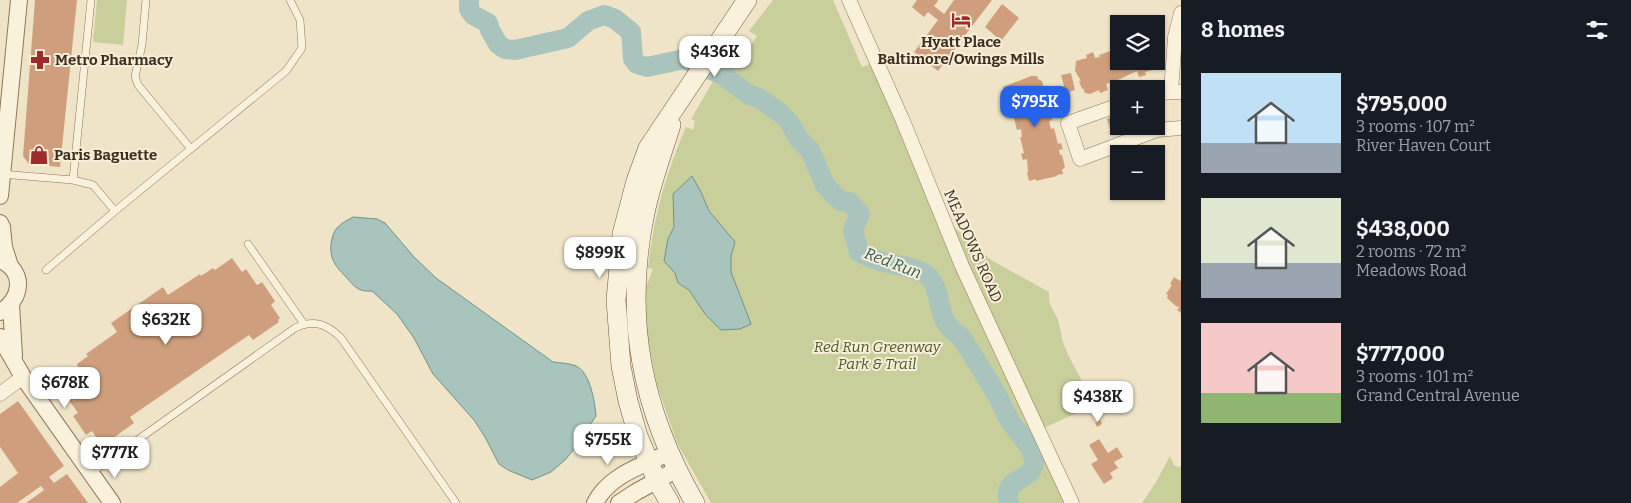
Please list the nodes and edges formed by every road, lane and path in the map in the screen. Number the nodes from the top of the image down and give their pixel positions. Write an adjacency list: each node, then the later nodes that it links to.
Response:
1 (19, 0): 15 (street)
2 (91, 0): 16 (lane)
3 (146, 0): 14 (lane)
4 (290, 0): 14 (lane)
5 (849, 0): 39 (street, MEADOWS ROAD)
6 (747, 1): 9 (main road)
7 (1181, 13): 8 (street)
8 (1176, 92)
9 (677, 108): 29 (main road); 30 (main road)
10 (1110, 108): 13 (street)
11 (1181, 128): 12 (street)
12 (1165, 129)
13 (1142, 135)
14 (191, 149): 18 (lane)
15 (1, 174): 16 (lane); 17 (street)
16 (73, 180): 18 (lane)
17 (0, 196)
18 (115, 211): 22 (lane)
19 (0, 223): 21 (street)
20 (248, 244): 24 (lane)
21 (5, 263): 23 (street)
22 (46, 270)
23 (5, 308): 26 (street)
24 (304, 324): 31 (lane); 34 (lane)
25 (0, 337): 26 (street)
26 (14, 361): 27 (street)
27 (23, 377): 28 (street); 31 (street)
28 (0, 394)
29 (650, 462): 30 (street); 32 (main road); 35 (street)
30 (673, 462): 32 (street); 38 (main road)
31 (91, 473): 33 (street)
32 (657, 481): 36 (street); 37 (main road)
33 (112, 503)
34 (456, 503)
35 (595, 503)
36 (619, 503)
37 (670, 503)
38 (695, 503)
39 (1072, 503)

